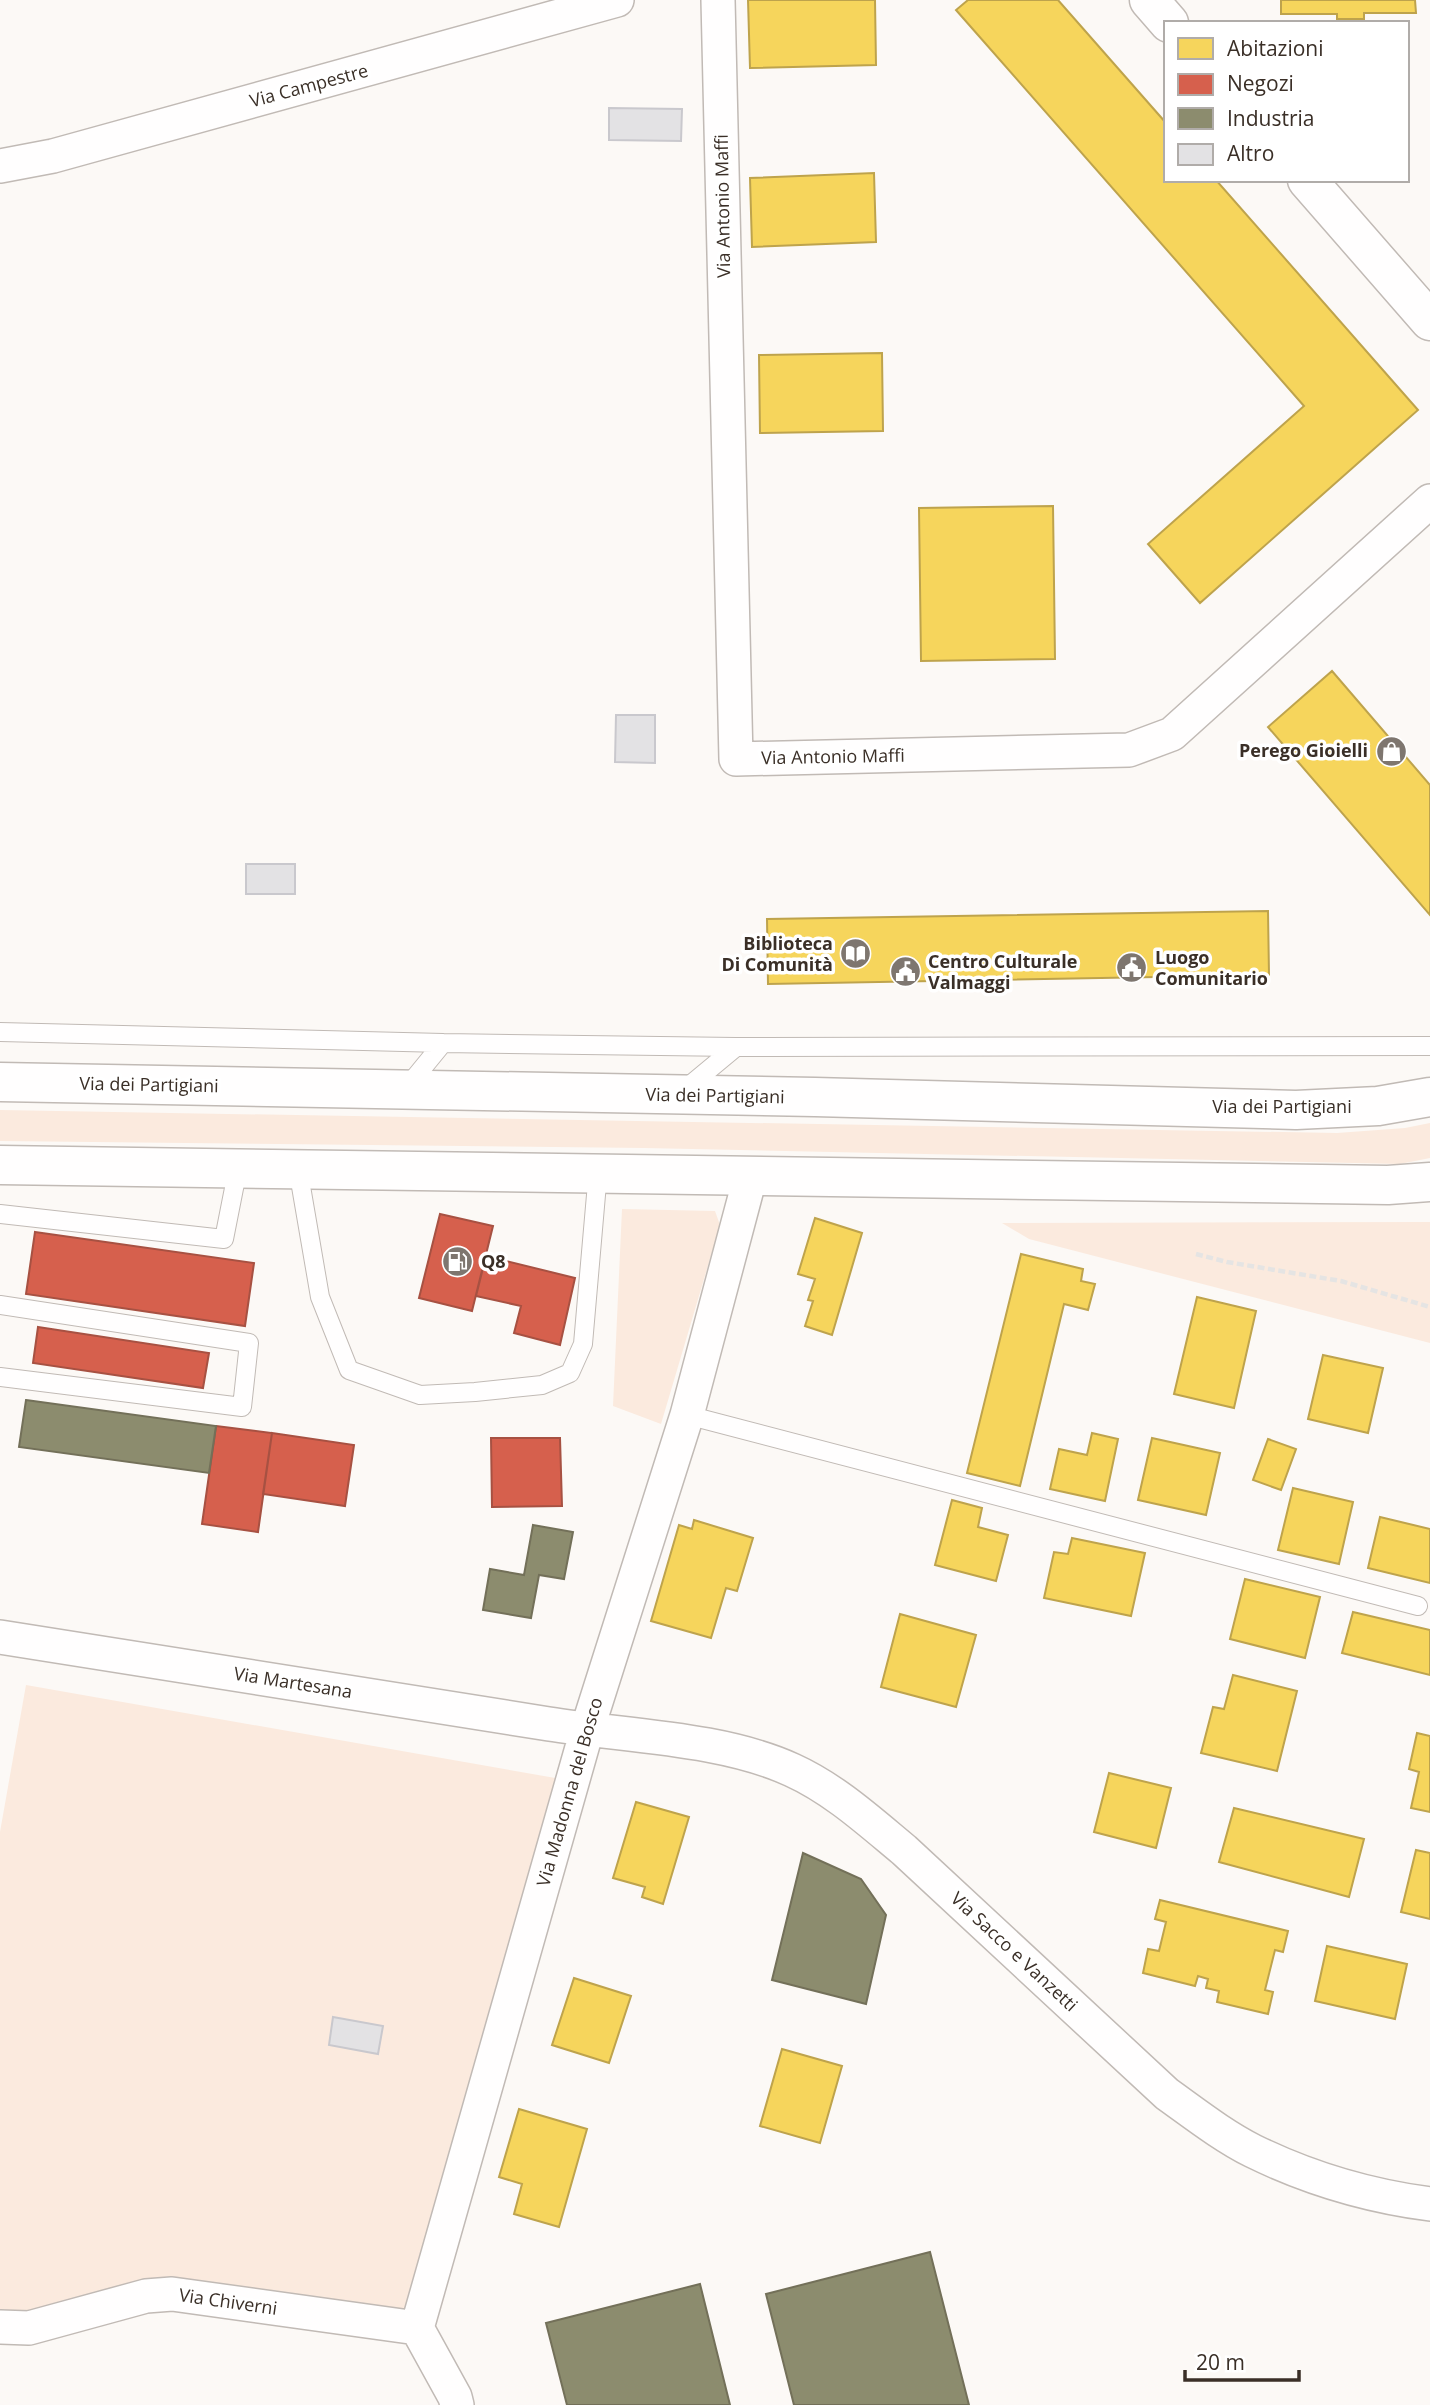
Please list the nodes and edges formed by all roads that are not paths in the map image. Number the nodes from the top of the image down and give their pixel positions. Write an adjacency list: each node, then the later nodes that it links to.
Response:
1 (617, 0): 5 (street, Via Campestre)
2 (718, 0): 8 (street, Via Antonio Maffi)
3 (1149, 0): 4 (street)
4 (1167, 21)
5 (0, 166)
6 (1309, 182): 7 (street)
7 (1430, 321)
8 (1430, 501)
9 (0, 1032): 10 (lane)
10 (443, 1044): 12 (lane); 14 (lane)
11 (1430, 1046): 12 (lane)
12 (736, 1047): 15 (lane)
13 (0, 1082): 14 (street, Via dei Partigiani)
14 (405, 1090): 15 (street, Via dei Partigiani)
15 (680, 1095): 16 (street, Via dei Partigiani)
16 (1430, 1097)
17 (0, 1165): 18 (street)
18 (238, 1168): 19 (street); 23 (lane)
19 (298, 1169): 20 (street); 20 (lane)
20 (598, 1172): 21 (street)
21 (751, 1174): 22 (street); 26 (street, Via Madonna del Bosco)
22 (1430, 1182)
23 (0, 1214)
24 (0, 1305): 25 (lane)
25 (0, 1377)
26 (687, 1415): 27 (lane); 29 (street, Via Madonna del Bosco)
27 (1418, 1606)
28 (0, 1637): 29 (street, Via Martesana)
29 (587, 1730): 30 (street, Via Sacco e Vanzetti); 32 (street, Via Madonna del Bosco)
30 (1430, 2204)
31 (0, 2327): 32 (street, Via Chiverni)
32 (416, 2328): 33 (street)
33 (457, 2405)

